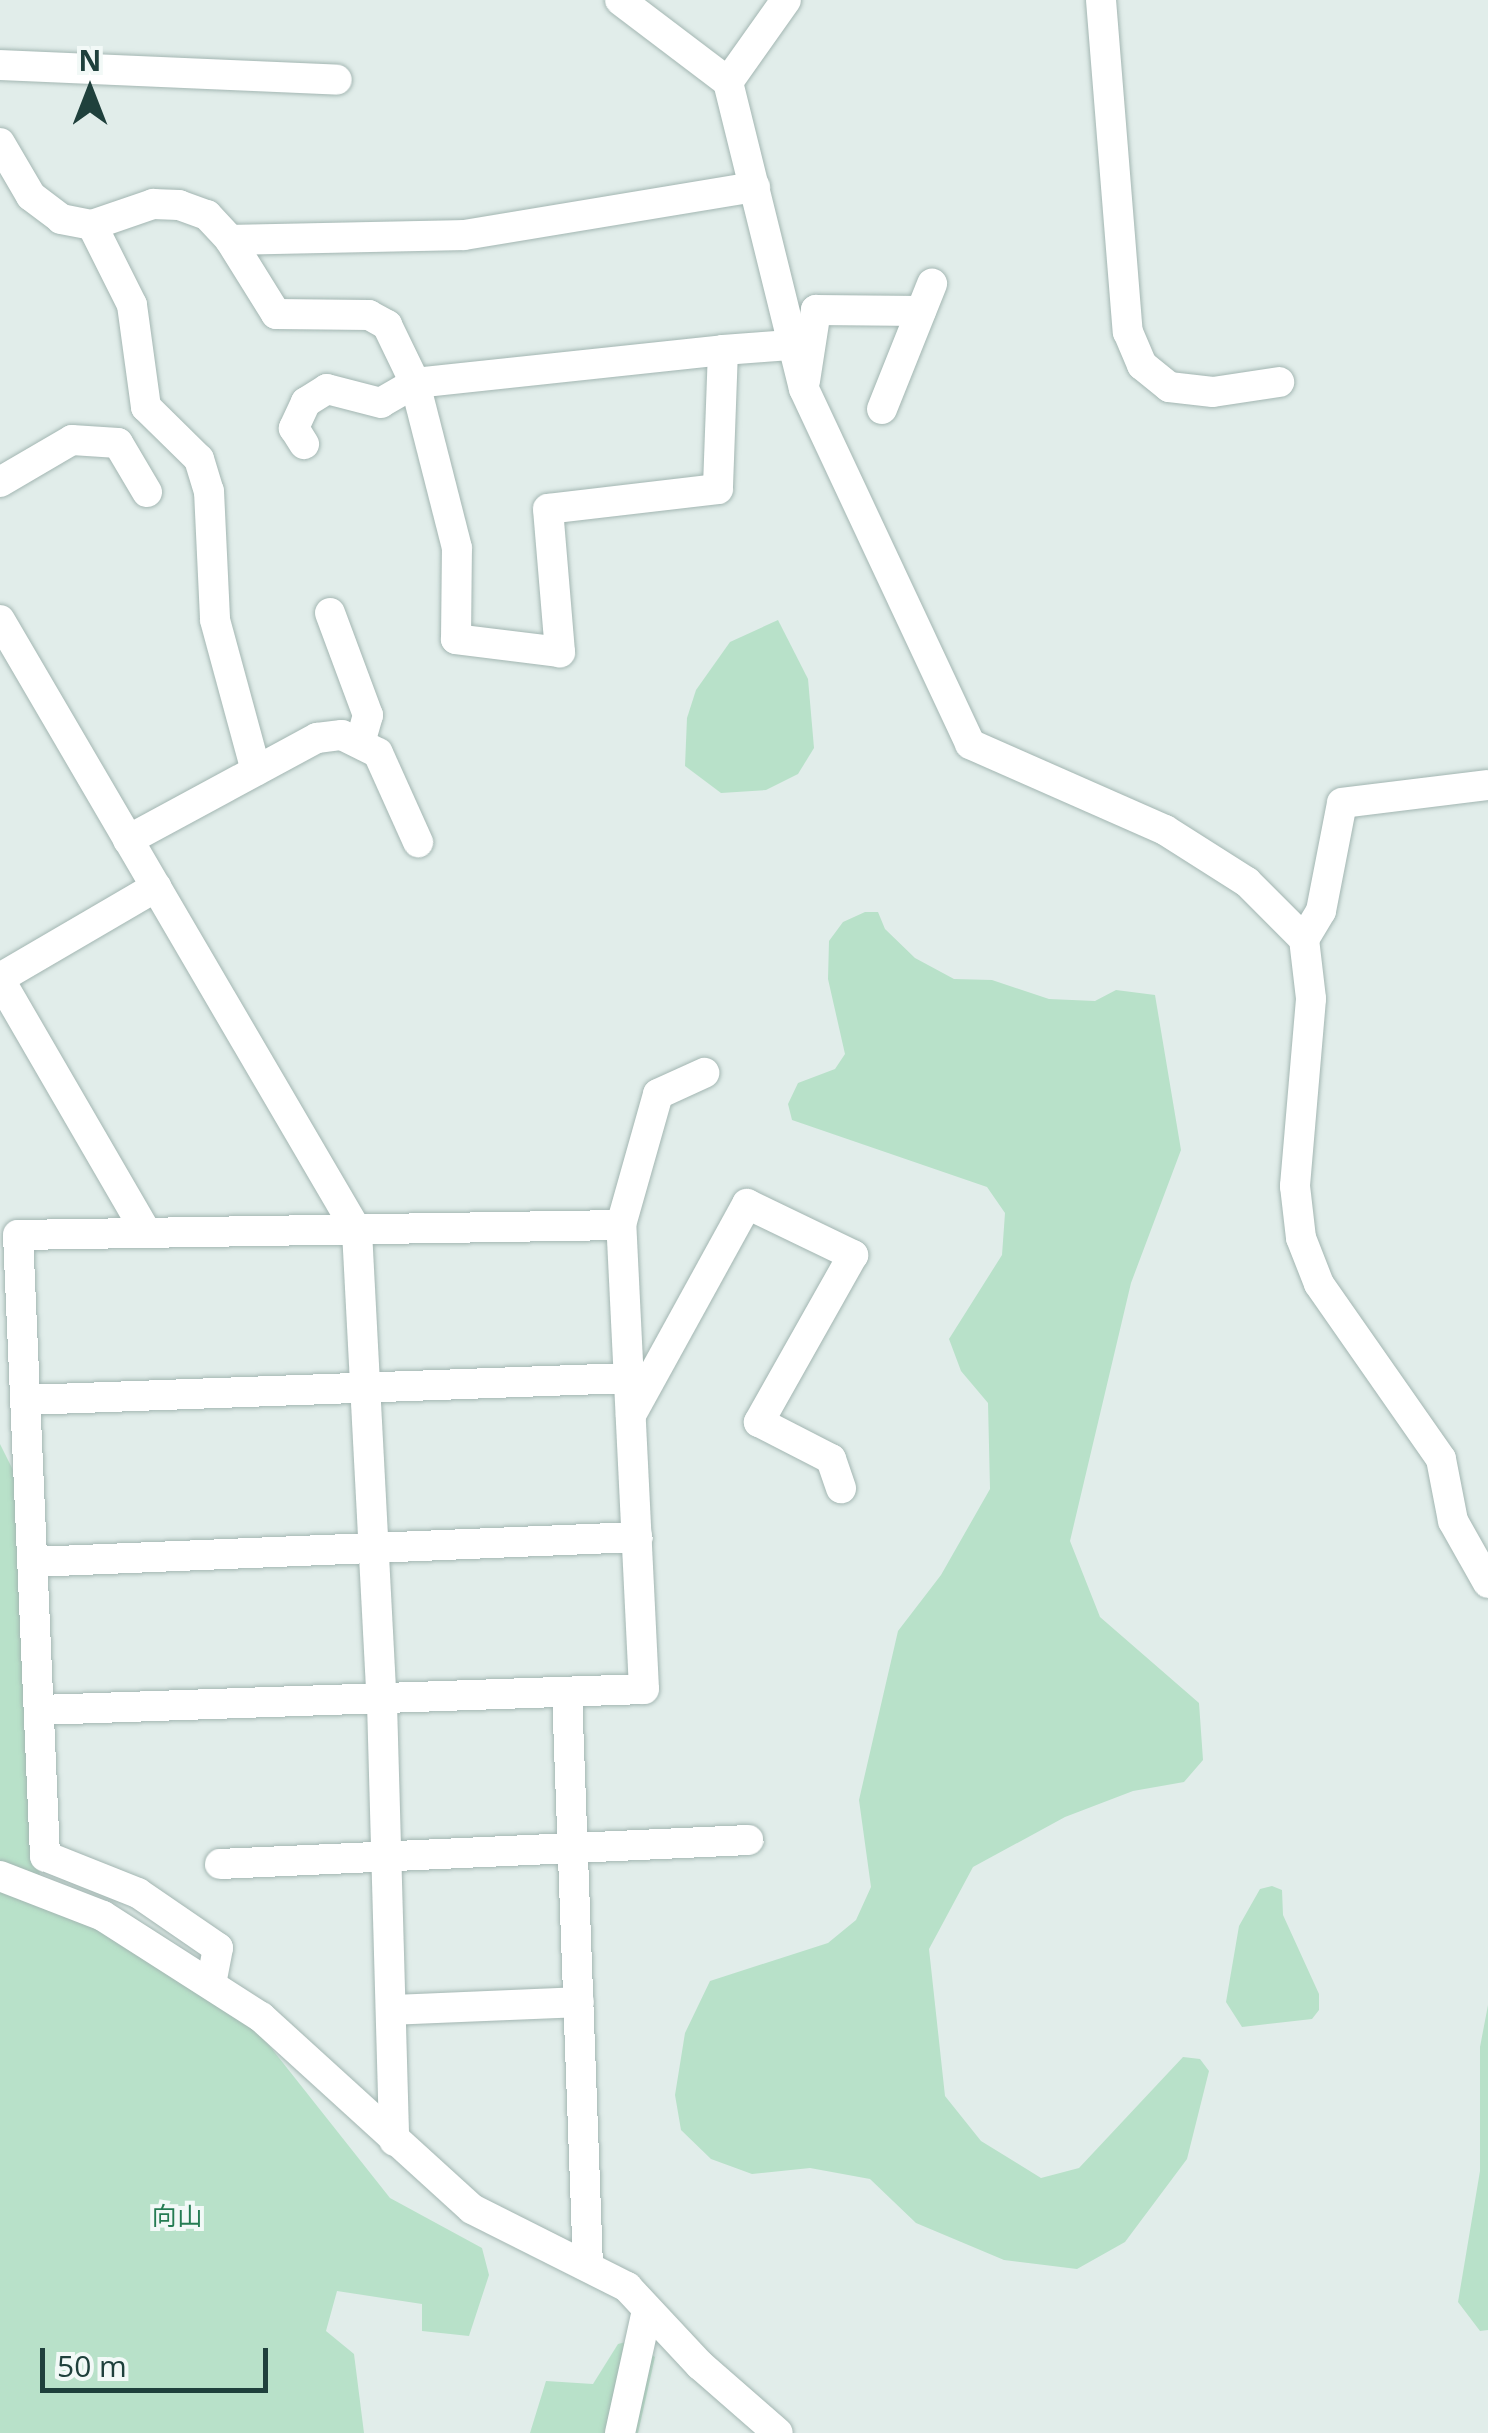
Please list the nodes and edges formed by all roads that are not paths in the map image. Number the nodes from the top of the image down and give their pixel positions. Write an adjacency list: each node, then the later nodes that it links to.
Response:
1 (620, 0): 6 (street)
2 (786, 0): 6 (street)
3 (1101, 0): 13 (street)
4 (0, 65): 5 (street)
5 (337, 80)
6 (728, 82): 8 (street)
7 (0, 143): 9 (street)
8 (756, 187): 10 (street); 11 (street)
9 (92, 225): 10 (street); 23 (street)
10 (230, 240): 14 (street)
11 (790, 345): 12 (street); 15 (street)
12 (723, 350): 14 (street); 14 (street)
13 (1280, 382)
14 (415, 383): 17 (street)
15 (804, 389): 16 (street); 28 (street)
16 (882, 408)
17 (304, 444)
18 (0, 482): 19 (street)
19 (147, 492)
20 (330, 613): 22 (street)
21 (0, 620): 25 (street)
22 (361, 739): 23 (street); 26 (street)
23 (256, 771): 25 (street)
24 (1488, 785): 28 (street)
25 (128, 840): 27 (street)
26 (418, 842)
27 (156, 887): 29 (street); 33 (street)
28 (1304, 939): 42 (street)
29 (0, 979): 32 (street)
30 (704, 1074): 31 (street)
31 (621, 1225): 33 (street); 34 (street)
32 (145, 1230): 33 (street); 36 (street)
33 (357, 1231): 35 (street)
34 (629, 1378): 35 (street); 37 (street)
35 (365, 1388): 36 (street); 40 (street)
36 (26, 1400): 41 (street)
37 (630, 1416): 38 (street); 39 (street)
38 (840, 1488)
39 (637, 1537): 40 (street); 43 (street)
40 (374, 1549): 41 (street); 44 (street)
41 (33, 1562): 45 (street)
42 (1486, 1570)
43 (567, 1693): 44 (street); 47 (street)
44 (382, 1702): 45 (street); 48 (street)
45 (40, 1710): 51 (street)
46 (748, 1840): 47 (street)
47 (573, 1848): 48 (street); 52 (street)
48 (386, 1858): 49 (street); 53 (street)
49 (220, 1864)
50 (0, 1876): 51 (street)
51 (211, 1983): 54 (street)
52 (579, 2002): 53 (street); 55 (street)
53 (391, 2010): 54 (street)
54 (394, 2141): 55 (street)
55 (588, 2265): 56 (street)
56 (647, 2310): 57 (street); 58 (street)
57 (620, 2433)
58 (778, 2433)

